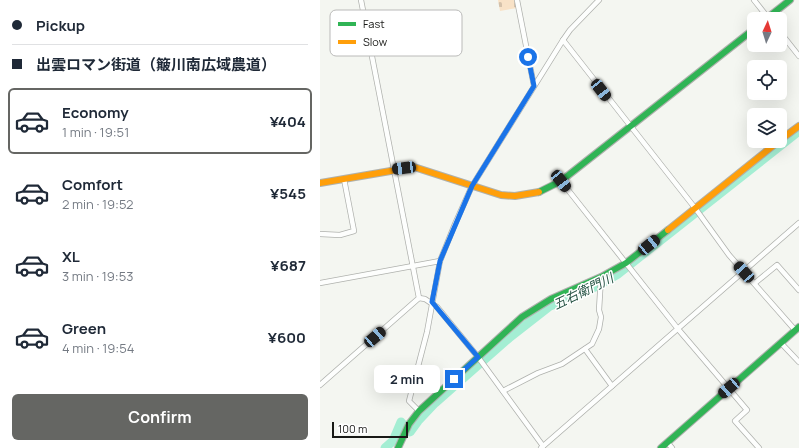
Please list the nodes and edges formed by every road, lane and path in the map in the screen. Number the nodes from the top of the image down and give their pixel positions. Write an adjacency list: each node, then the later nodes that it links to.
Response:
1 (361, 0): 6 (street)
2 (517, 0): 14 (street)
3 (599, 0): 10 (street)
4 (754, 0): 7 (street)
5 (790, 0): 8 (street)
6 (363, 10)
7 (763, 12)
8 (776, 12)
9 (747, 35): 16 (street)
10 (563, 40): 14 (street); 16 (street)
11 (787, 41): 13 (street)
12 (372, 56): 19 (street)
13 (799, 56)
14 (534, 86): 23 (street)
15 (799, 126): 17 (street)
16 (630, 127): 21 (street); 24 (street)
17 (787, 135)
18 (770, 148): 24 (street)
19 (393, 169): 20 (street); 23 (street); 29 (street)
20 (344, 178): 22 (street); 26 (street)
21 (561, 181): 23 (street); 28 (street)
22 (320, 183)
23 (472, 186): 27 (street)
24 (695, 208): 28 (street); 30 (street)
25 (799, 223): 30 (street)
26 (320, 234)
27 (440, 261): 29 (street); 36 (street)
28 (626, 263): 31 (street); 38 (street)
29 (413, 265): 32 (street); 35 (street)
30 (744, 272): 33 (street); 38 (street)
31 (601, 277): 40 (street); 41 (street)
32 (320, 283)
33 (755, 284): 34 (street); 37 (street)
34 (799, 290)
35 (419, 298): 36 (street); 43 (street)
36 (432, 302): 41 (street); 47 (street)
37 (797, 328): 39 (street)
38 (678, 329): 44 (street); 45 (street)
39 (781, 343): 42 (street); 45 (street)
40 (585, 349): 44 (street); 46 (street)
41 (478, 357): 46 (street); 47 (street)
42 (799, 362)
43 (320, 385)
44 (612, 386): 49 (street)
45 (729, 388): 48 (street); 53 (street)
46 (503, 391): 49 (street)
47 (419, 411): 50 (street)
48 (667, 442): 51 (street); 52 (street)
49 (542, 447)
50 (398, 448)
51 (661, 448)
52 (672, 448)
53 (759, 448)

